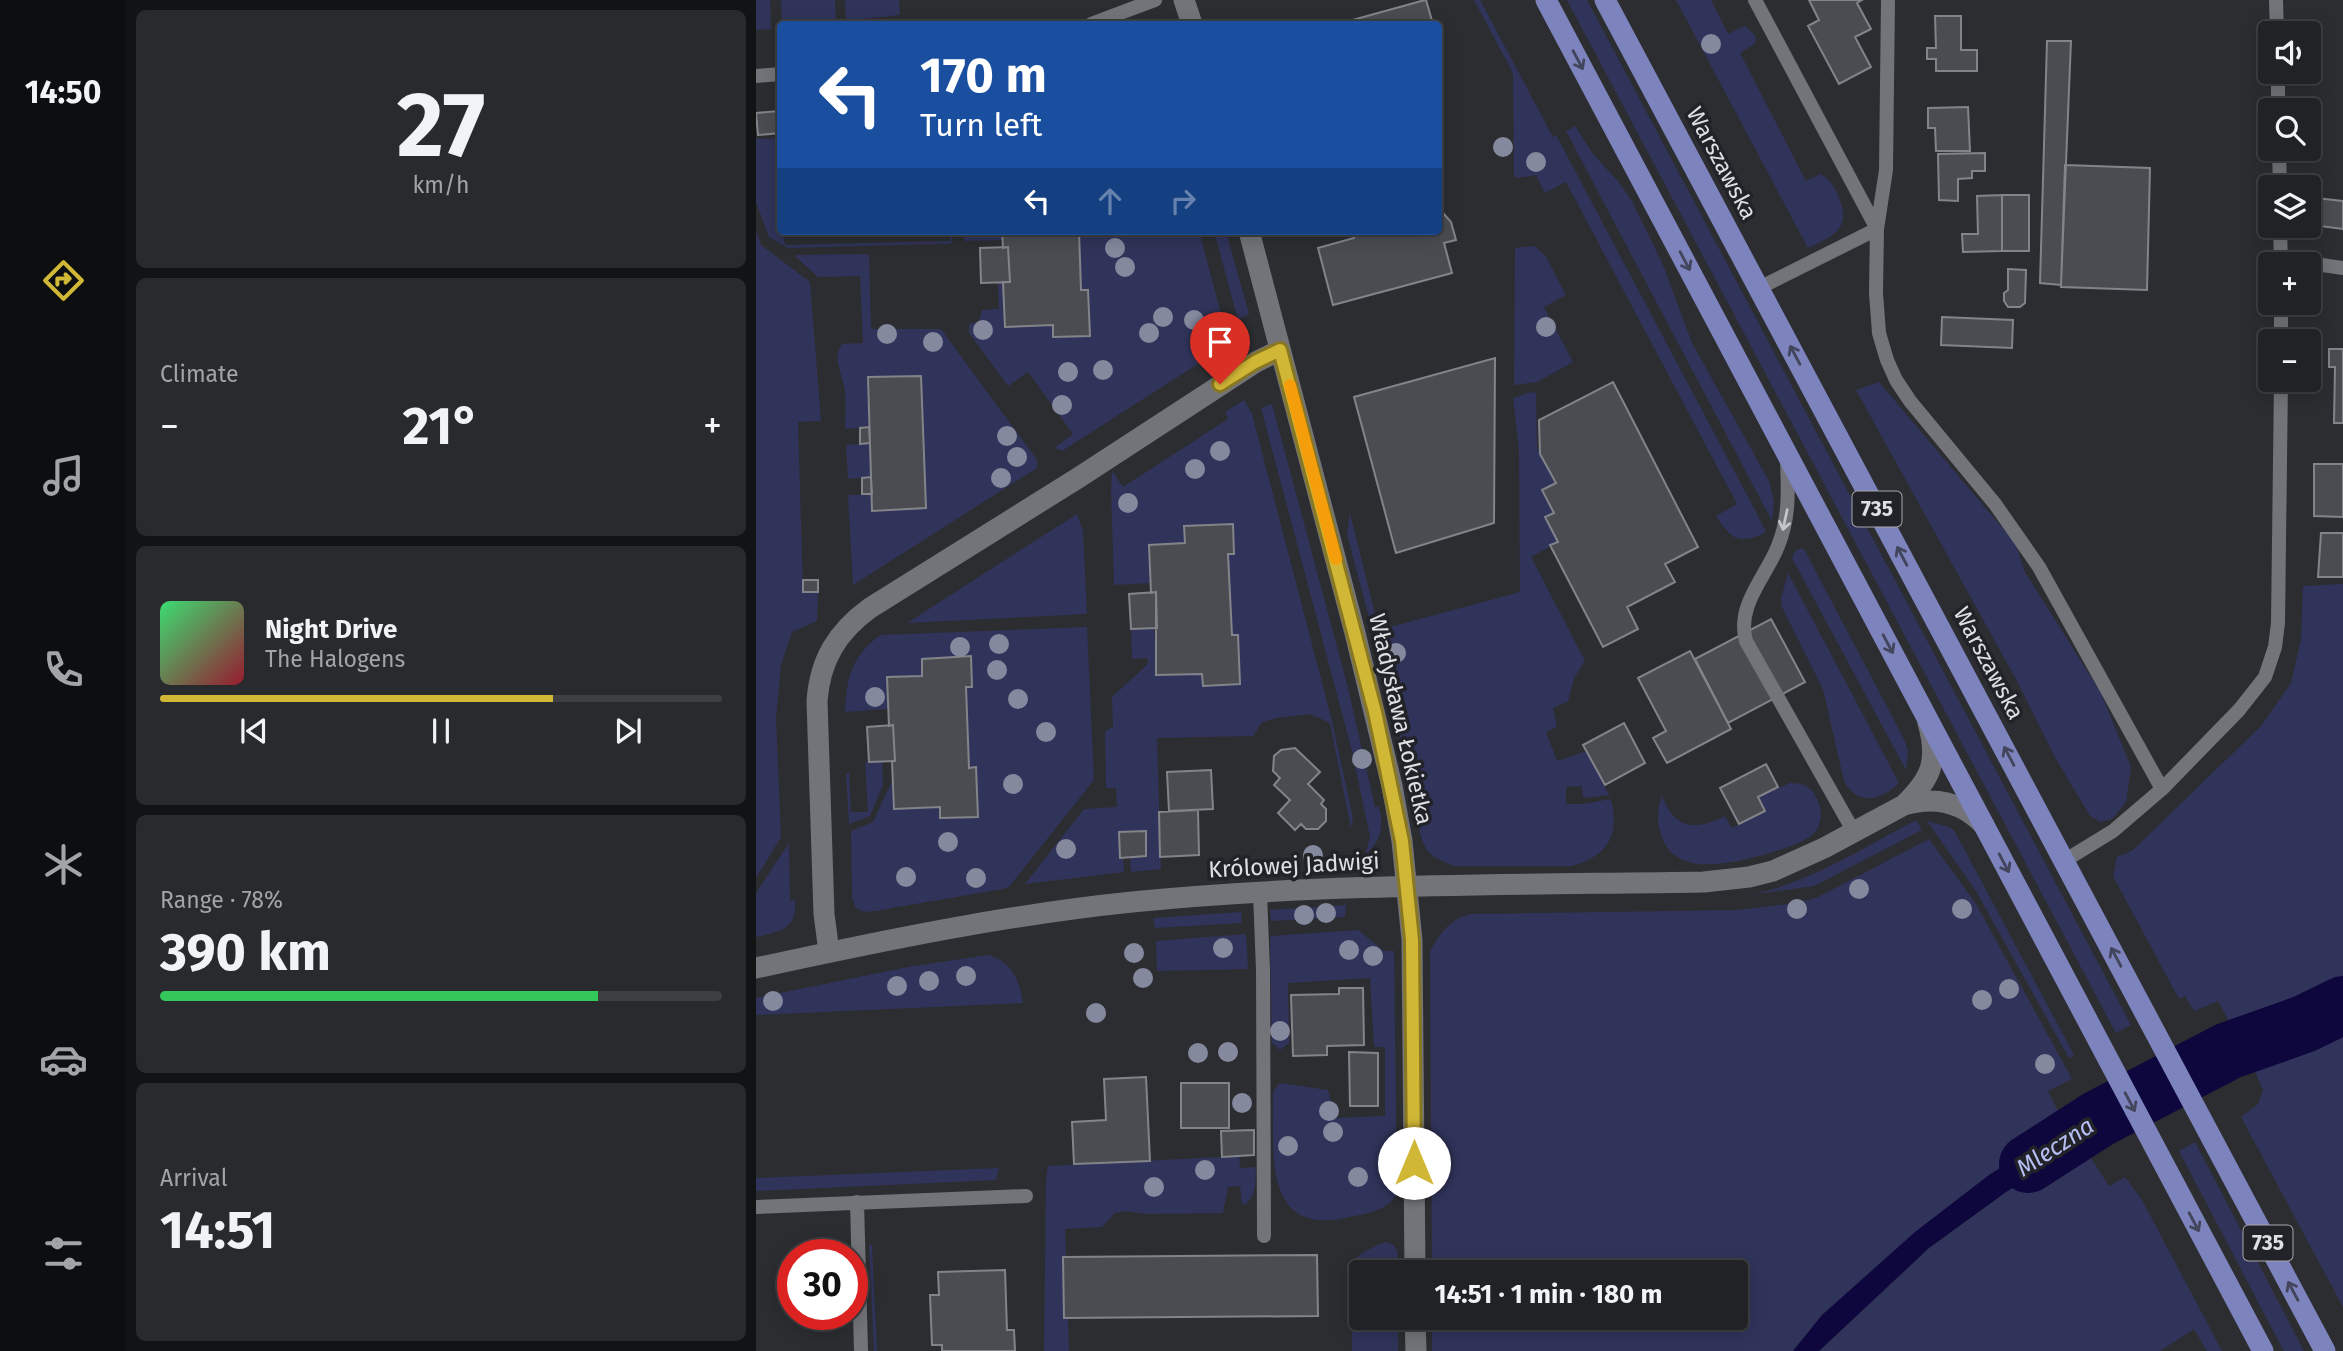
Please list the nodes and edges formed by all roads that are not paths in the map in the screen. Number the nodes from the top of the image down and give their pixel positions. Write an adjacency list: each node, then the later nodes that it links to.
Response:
1 (1155, 0): 8 (lane)
2 (1184, 0): 9 (street)
3 (1546, 0): 20 (main road, 735, one-way to 20)
4 (1605, 0): 17 (main road, Warszawska / 735)
5 (1755, 0): 13 (lane)
6 (1888, 0): 13 (lane)
7 (2276, 0): 10 (lane)
8 (1099, 21)
9 (1191, 21)
10 (2277, 21)
11 (777, 74): 12 (lane)
12 (756, 76)
13 (1877, 229): 17 (lane); 22 (lane)
14 (1250, 235): 18 (street, Władysława Łokietka)
15 (2321, 266): 16 (lane)
16 (2343, 268)
17 (1759, 288): 26 (main road, Warszawska / 735, one-way to 17)
18 (1280, 350): 27 (street, Władysława Łokietka); 29 (street)
19 (2281, 392): 22 (lane)
20 (1786, 452): 21 (main road, 735, one-way to 21); 25 (lane, one-way to 25)
21 (1926, 717): 23 (street); 24 (main road, 735)
22 (2162, 789): 26 (lane)
23 (1904, 805): 24 (street, Królowej Jadwigi); 25 (street, Królowej Jadwigi)
24 (1985, 826): 39 (main road, 735, one-way to 39)
25 (1854, 832): 27 (street, Królowej Jadwigi)
26 (2064, 860): 40 (main road, Warszawska / 735, one-way to 26)
27 (1409, 885): 28 (street, Królowej Jadwigi); 35 (street, Władysława Łokietka)
28 (1260, 893): 29 (street, Królowej Jadwigi); 34 (lane)
29 (829, 952): 30 (street, Królowej Jadwigi)
30 (756, 968)
31 (1026, 1196): 32 (lane)
32 (857, 1202): 33 (lane); 37 (lane)
33 (756, 1207)
34 (1264, 1236)
35 (1415, 1260)
36 (1415, 1330): 38 (street)
37 (862, 1351)
38 (1416, 1351)
39 (2263, 1351)
40 (2325, 1351)

